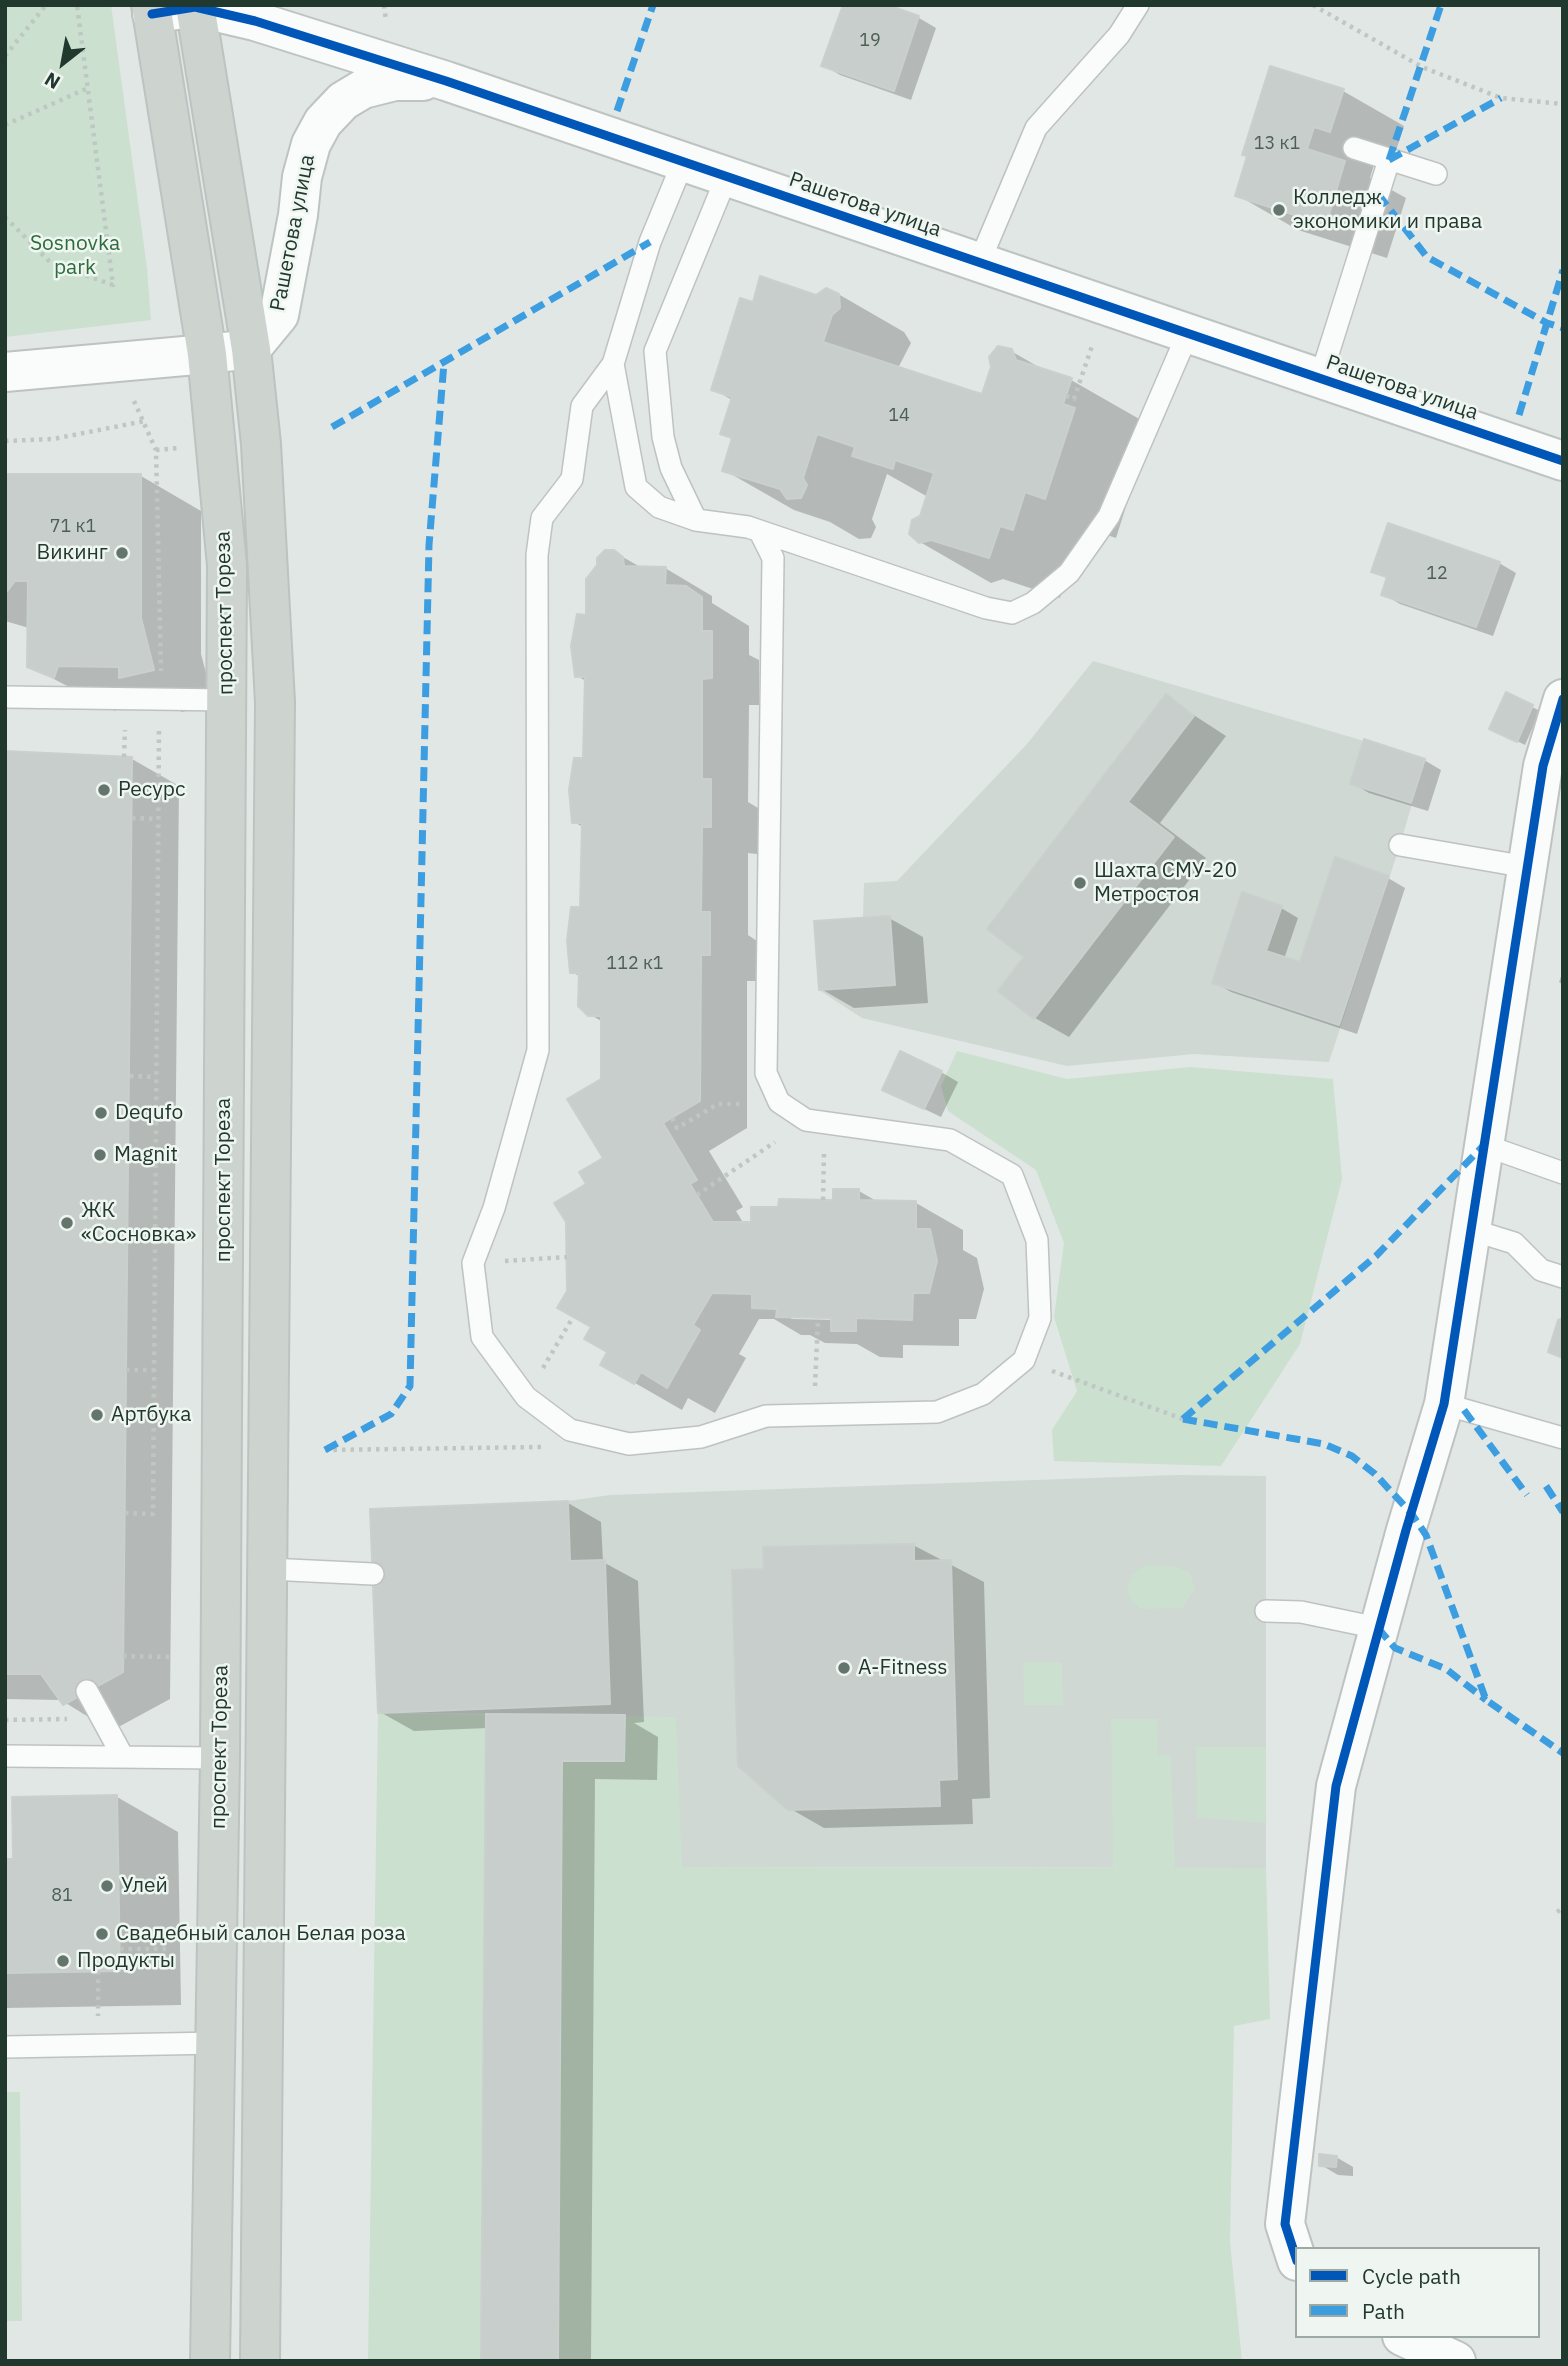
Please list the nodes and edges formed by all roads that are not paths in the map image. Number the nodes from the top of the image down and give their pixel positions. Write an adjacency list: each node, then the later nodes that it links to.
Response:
1 (1138, 5): 10 (lane)
2 (195, 6): 3 (street, Рашетова улица); 4 (street, Рашетова улица); 12 (main road, проспект Тореза)
3 (151, 10): 13 (main road, проспект Тореза)
4 (446, 81): 7 (street, Рашетова улица); 12 (street, Рашетова улица)
5 (1354, 148): 6 (lane)
6 (1389, 160): 8 (lane); 16 (lane)
7 (684, 162): 9 (street, Рашетова улица); 14 (lane)
8 (1436, 174)
9 (727, 176): 10 (street, Рашетова улица); 18 (lane)
10 (979, 263): 11 (street, Рашетова улица)
11 (1188, 333): 16 (street, Рашетова улица); 19 (lane)
12 (251, 349): 13 (street); 31 (main road, проспект Тореза)
13 (207, 354): 15 (street); 22 (main road, проспект Тореза)
14 (613, 364): 18 (lane); 19 (lane)
15 (5, 372)
16 (1321, 379): 17 (street, Рашетова улица)
17 (1563, 461)
18 (696, 520): 19 (lane)
19 (760, 532)
20 (5, 697): 22 (lane)
21 (1563, 699): 24 (street)
22 (227, 700): 38 (main road, проспект Тореза)
23 (1400, 845): 24 (lane)
24 (1527, 867): 25 (street)
25 (1484, 1145): 26 (lane); 27 (street)
26 (1563, 1173)
27 (1472, 1230): 28 (lane); 29 (street)
28 (1563, 1277)
29 (1444, 1404): 30 (lane); 34 (street)
30 (1563, 1438)
31 (269, 1569): 32 (lane); 44 (main road, проспект Тореза)
32 (373, 1574)
33 (1266, 1611): 34 (lane)
34 (1378, 1628): 41 (street)
35 (87, 1691): 37 (lane)
36 (5, 1756): 37 (lane)
37 (123, 1757): 38 (lane)
38 (220, 1758): 39 (main road, проспект Тореза)
39 (217, 2043): 40 (lane); 43 (main road, проспект Тореза)
40 (5, 2047)
41 (1295, 2254)
42 (1406, 2338): 45 (street)
43 (210, 2361)
44 (260, 2361)
45 (1456, 2361)

